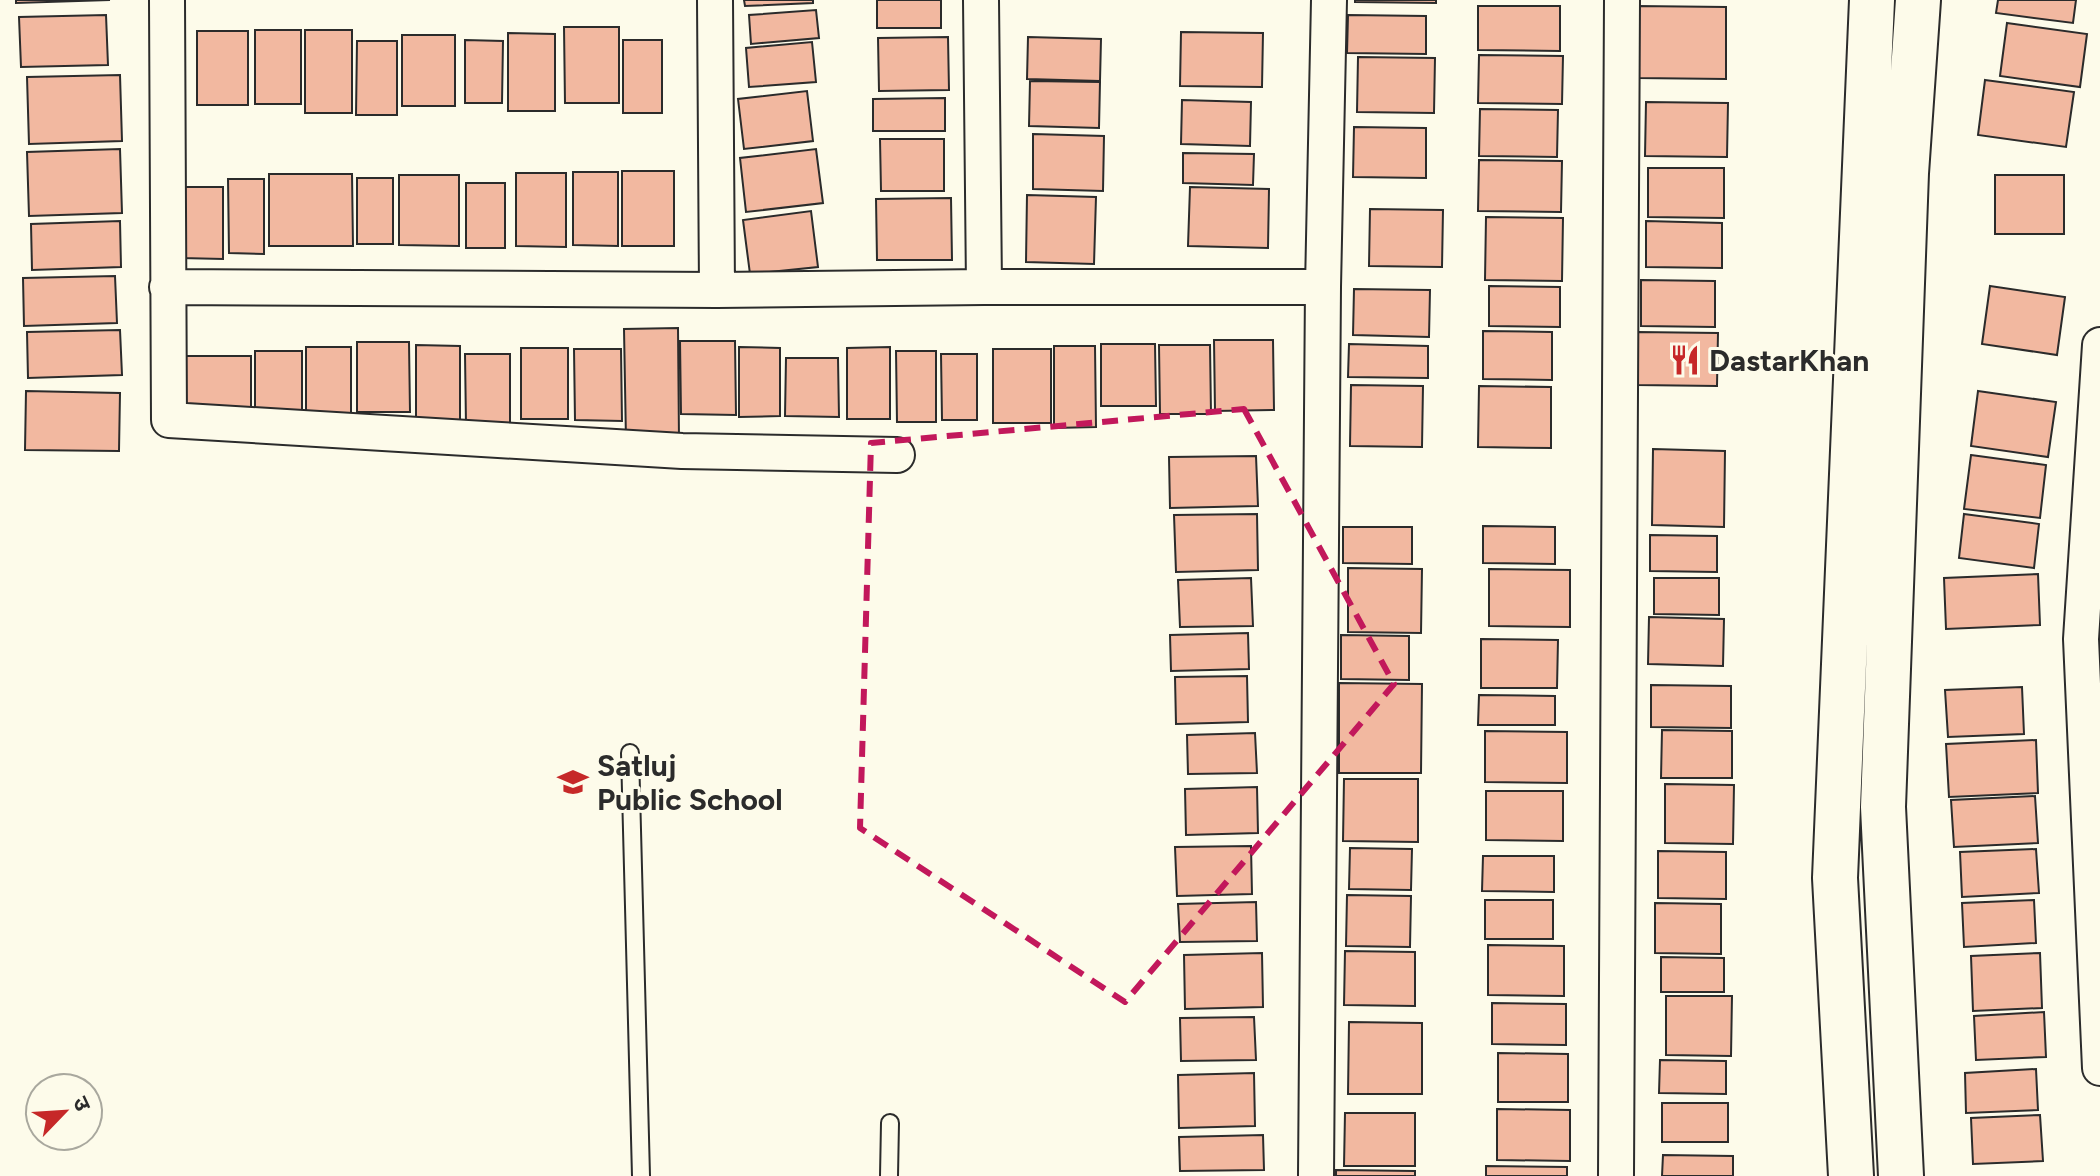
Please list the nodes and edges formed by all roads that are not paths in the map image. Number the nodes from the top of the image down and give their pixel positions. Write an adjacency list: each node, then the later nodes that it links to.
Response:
1 (167, 0): 8 (street)
2 (715, 0): 11 (street)
3 (981, 0): 9 (street)
4 (1327, 0): 10 (street)
5 (1622, 0): 22 (street)
6 (1872, 0): 23 (street)
7 (1918, 0): 24 (street)
8 (167, 287): 11 (street); 13 (street)
9 (984, 287): 10 (street); 11 (street)
10 (1323, 287): 21 (street)
11 (717, 290)
12 (2100, 345): 14 (street)
13 (897, 455)
14 (2092, 575): 16 (street)
15 (630, 753): 19 (lane)
16 (2096, 867): 17 (street)
17 (2100, 1068)
18 (890, 1123): 20 (lane)
19 (641, 1176)
20 (889, 1176)
21 (1316, 1176)
22 (1616, 1176)
23 (1851, 1176)
24 (1901, 1176)

